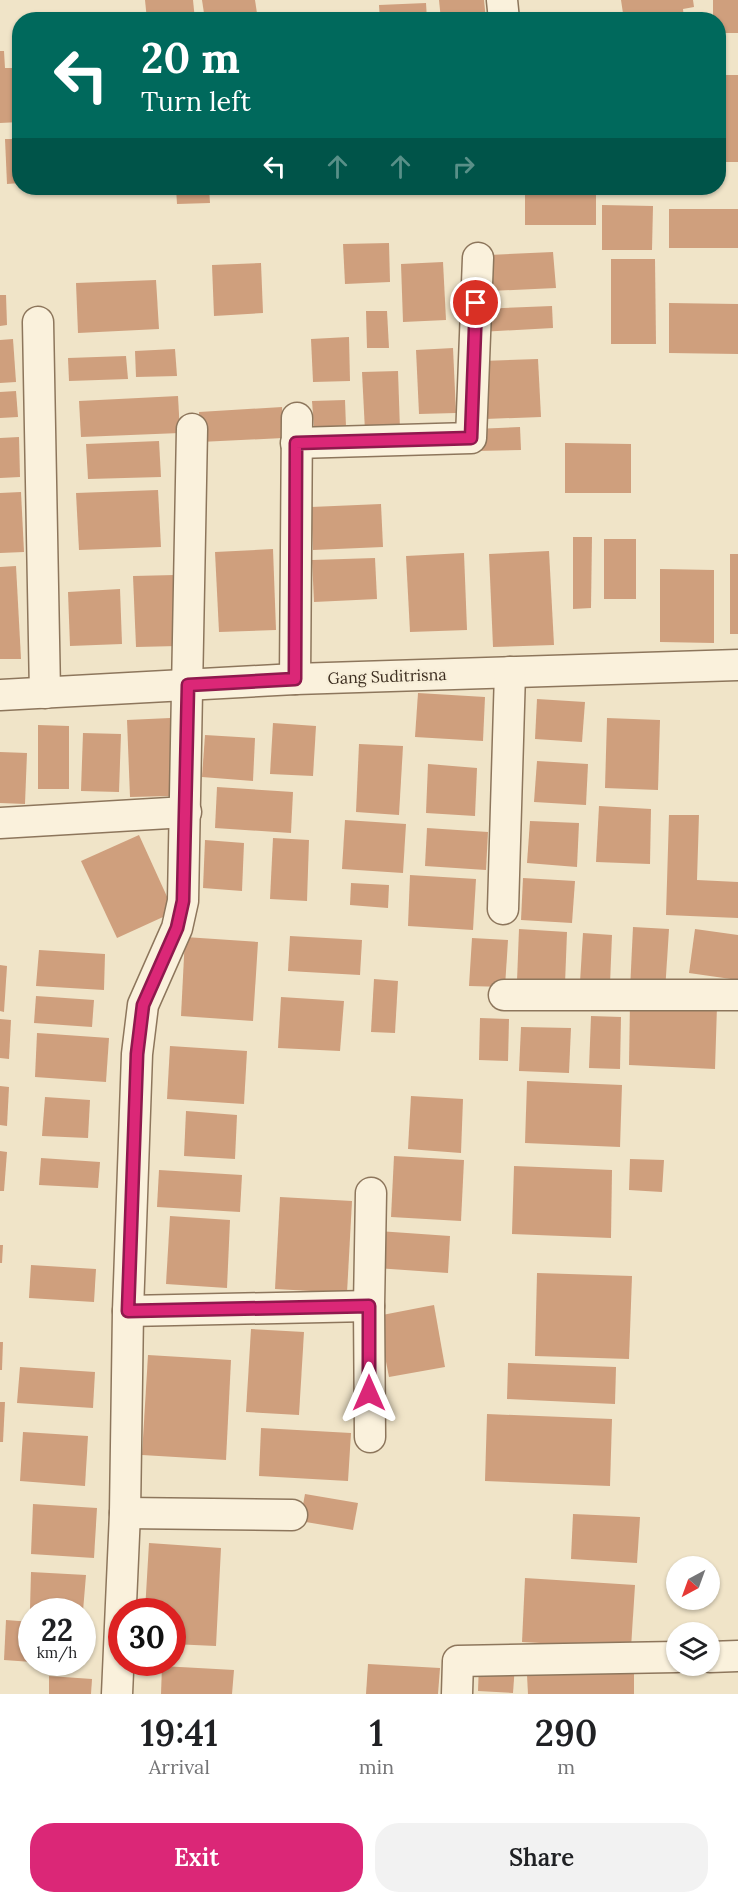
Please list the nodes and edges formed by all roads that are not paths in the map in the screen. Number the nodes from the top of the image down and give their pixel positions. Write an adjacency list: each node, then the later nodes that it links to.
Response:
1 (478, 258): 6 (street)
2 (38, 322): 8 (street)
3 (192, 429): 7 (street)
4 (738, 665): 5 (street, Gang Suditrisna)
5 (510, 672): 6 (street, Gang Suditrisna); 12 (street)
6 (295, 679): 7 (street, Gang Suditrisna)
7 (188, 685): 8 (street, Gang Suditrisna); 10 (street)
8 (45, 693): 9 (street, Gang Suditrisna)
9 (0, 695)
10 (186, 812): 11 (street); 17 (street)
11 (0, 823)
12 (504, 909)
13 (504, 995): 14 (street)
14 (738, 995)
15 (371, 1193): 16 (street)
16 (369, 1306): 17 (street); 18 (street)
17 (128, 1311): 19 (street)
18 (370, 1437)
19 (125, 1513): 20 (street); 24 (street)
20 (292, 1515)
21 (738, 1656): 23 (street)
22 (666, 1657): 25 (street)
23 (720, 1657)
24 (117, 1694)
25 (457, 1694)

